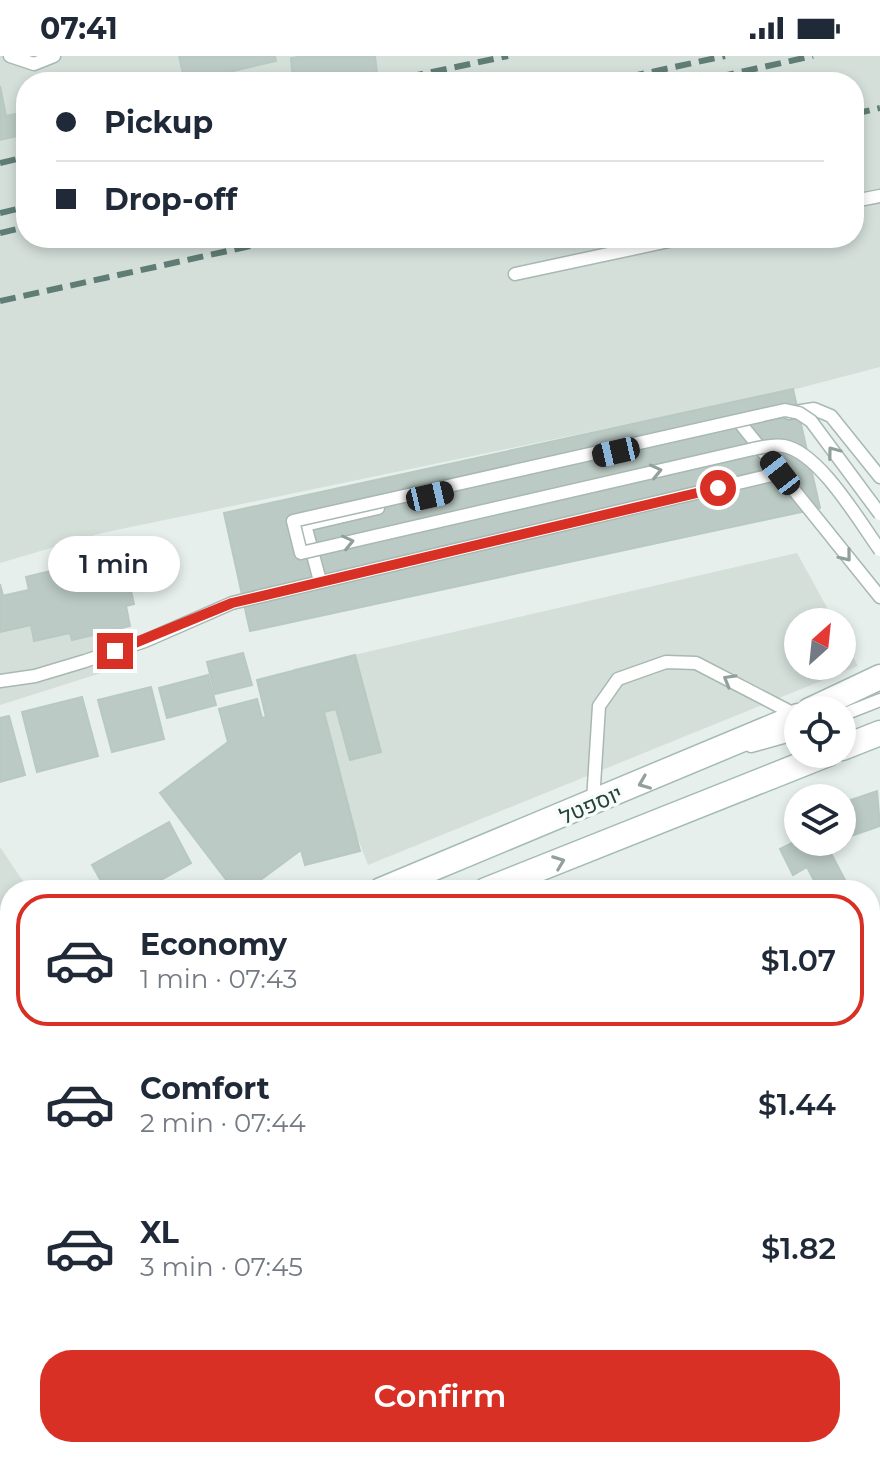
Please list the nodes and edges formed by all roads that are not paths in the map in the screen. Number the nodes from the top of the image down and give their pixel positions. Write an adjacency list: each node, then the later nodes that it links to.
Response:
1 (10, 56): 2 (lane)
2 (54, 56)
3 (636, 248): 4 (lane)
4 (515, 274)
5 (740, 423): 6 (lane); 7 (lane); 10 (lane)
6 (780, 473): 10 (lane); 11 (lane, one-way to 11)
7 (880, 477)
8 (880, 514): 9 (lane, one-way to 9, bridge)
9 (880, 550)
10 (320, 581): 12 (lane)
11 (880, 597)
12 (0, 681)
13 (877, 681): 14 (main road); 15 (lane)
14 (842, 696)
15 (856, 701)
16 (784, 709): 23 (lane, one-way to 23)
17 (784, 722): 21 (main road, יוספטל)
18 (880, 733): 20 (main road)
19 (784, 736): 21 (lane)
20 (856, 742)
21 (717, 753): 23 (main road, יוספטל, one-way to 23)
22 (793, 768): 25 (main road, יוספטל, one-way to 22)
23 (592, 804): 24 (main road, יוספטל)
24 (406, 880)
25 (511, 880)

